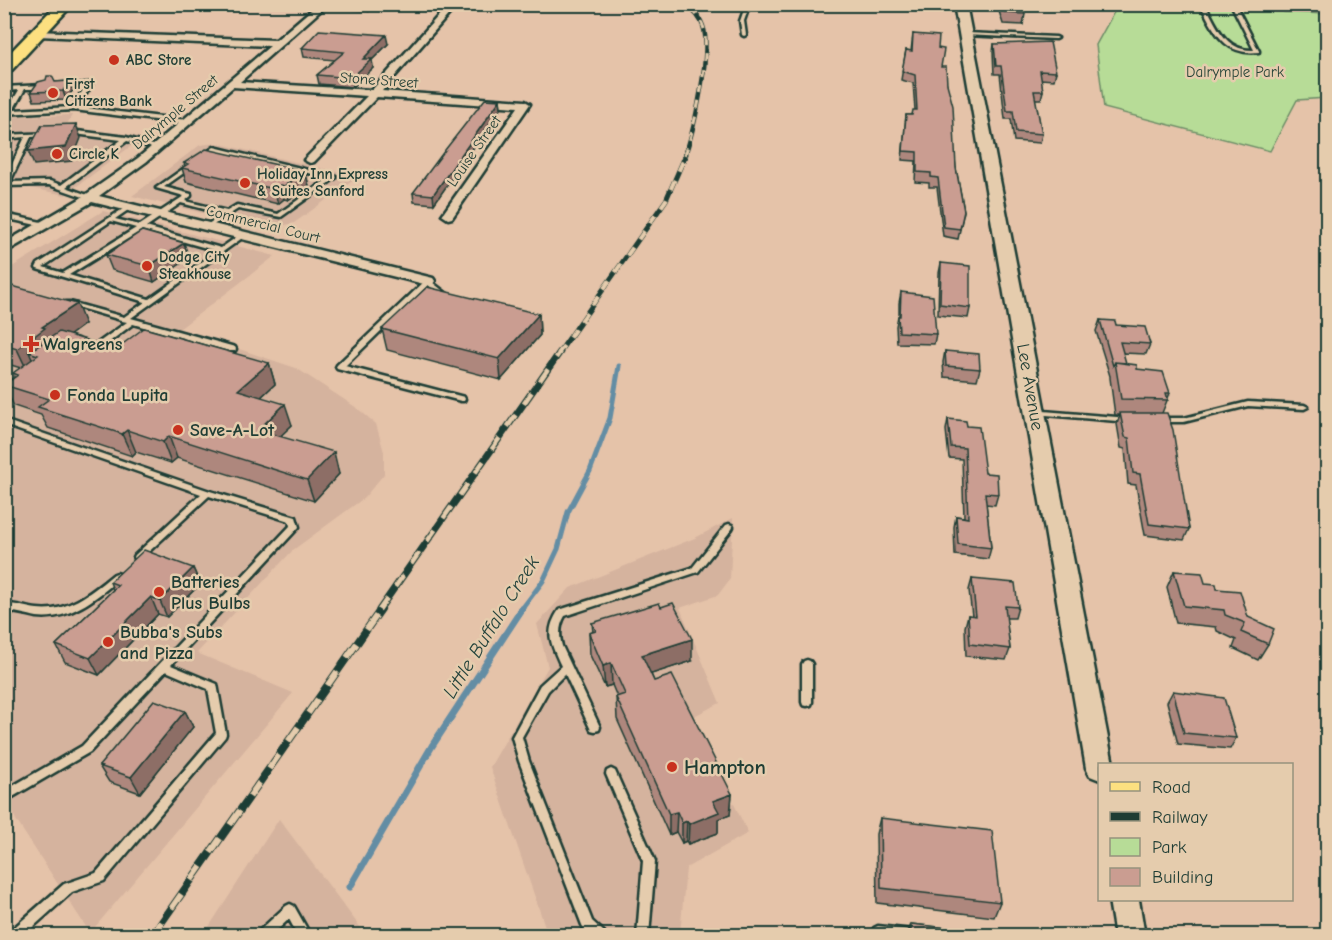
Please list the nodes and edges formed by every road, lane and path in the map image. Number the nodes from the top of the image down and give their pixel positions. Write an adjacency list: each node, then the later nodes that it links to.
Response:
1 (66, 4): 8 (main road)
2 (324, 4): 12 (street, Dalrymple Street)
3 (454, 4): 19 (street)
4 (748, 4): 10 (lane)
5 (960, 4): 9 (street, Lee Avenue)
6 (1202, 4): 7 (lane)
7 (1233, 4)
8 (38, 33): 12 (street); 13 (main road)
9 (966, 34): 11 (lane); 55 (street, Lee Avenue)
10 (744, 35)
11 (1056, 38)
12 (279, 43): 14 (street, Dalrymple Street)
13 (4, 69)
14 (231, 84): 19 (street, Stone Street); 23 (street, Dalrymple Street)
15 (45, 87): 17 (lane)
16 (59, 87): 21 (lane)
17 (23, 88): 18 (lane); 22 (lane)
18 (4, 89)
19 (374, 94): 20 (street, Stone Street); 28 (street)
20 (525, 104): 35 (street, Louise Street)
21 (74, 108): 22 (lane); 23 (lane)
22 (7, 112)
23 (187, 122): 27 (street, Dalrymple Street)
24 (29, 135): 25 (lane); 26 (lane); 29 (lane)
25 (4, 136)
26 (126, 139): 27 (lane); 30 (lane)
27 (157, 147): 31 (street, Dalrymple Street)
28 (310, 160)
29 (5, 184): 30 (lane)
30 (62, 187): 31 (lane)
31 (91, 198): 33 (street, Commercial Court); 39 (street, Dalrymple Street)
32 (179, 201): 34 (lane); 34 (lane); 37 (lane)
33 (128, 208): 37 (street, Commercial Court); 38 (lane)
34 (227, 213): 41 (lane)
35 (447, 215)
36 (4, 216): 39 (lane)
37 (159, 216): 40 (lane); 41 (street, Commercial Court)
38 (110, 219): 40 (lane); 45 (lane)
39 (46, 225): 43 (street, Dalrymple Street)
40 (140, 227): 44 (lane); 45 (lane)
41 (207, 227): 42 (street, Commercial Court)
42 (243, 235): 44 (lane); 46 (street, Commercial Court)
43 (4, 249)
44 (222, 250): 49 (lane)
45 (64, 275): 49 (lane)
46 (428, 281): 48 (lane); 53 (lane)
47 (55, 300): 50 (lane)
48 (459, 300)
49 (150, 301): 50 (lane)
50 (127, 321): 51 (lane); 52 (lane)
51 (86, 348)
52 (232, 349)
53 (461, 399)
54 (1304, 407): 57 (lane)
55 (1034, 412): 56 (lane); 69 (street, Lee Avenue)
56 (1143, 420)
57 (1153, 420)
58 (4, 422): 59 (lane)
59 (207, 493): 61 (lane); 65 (lane)
60 (729, 527): 66 (lane)
61 (130, 564)
62 (122, 571): 63 (lane)
63 (4, 608)
64 (807, 664): 67 (lane)
65 (164, 666): 71 (lane); 73 (lane)
66 (566, 667): 68 (lane); 76 (lane)
67 (807, 702)
68 (595, 727)
69 (1099, 763)
70 (611, 774): 77 (lane)
71 (4, 797)
72 (1124, 901): 80 (street)
73 (13, 936)
74 (262, 936): 75 (lane)
75 (305, 936)
76 (600, 936)
77 (643, 936)
78 (879, 936): 79 (lane)
79 (912, 936)
80 (1130, 936)

